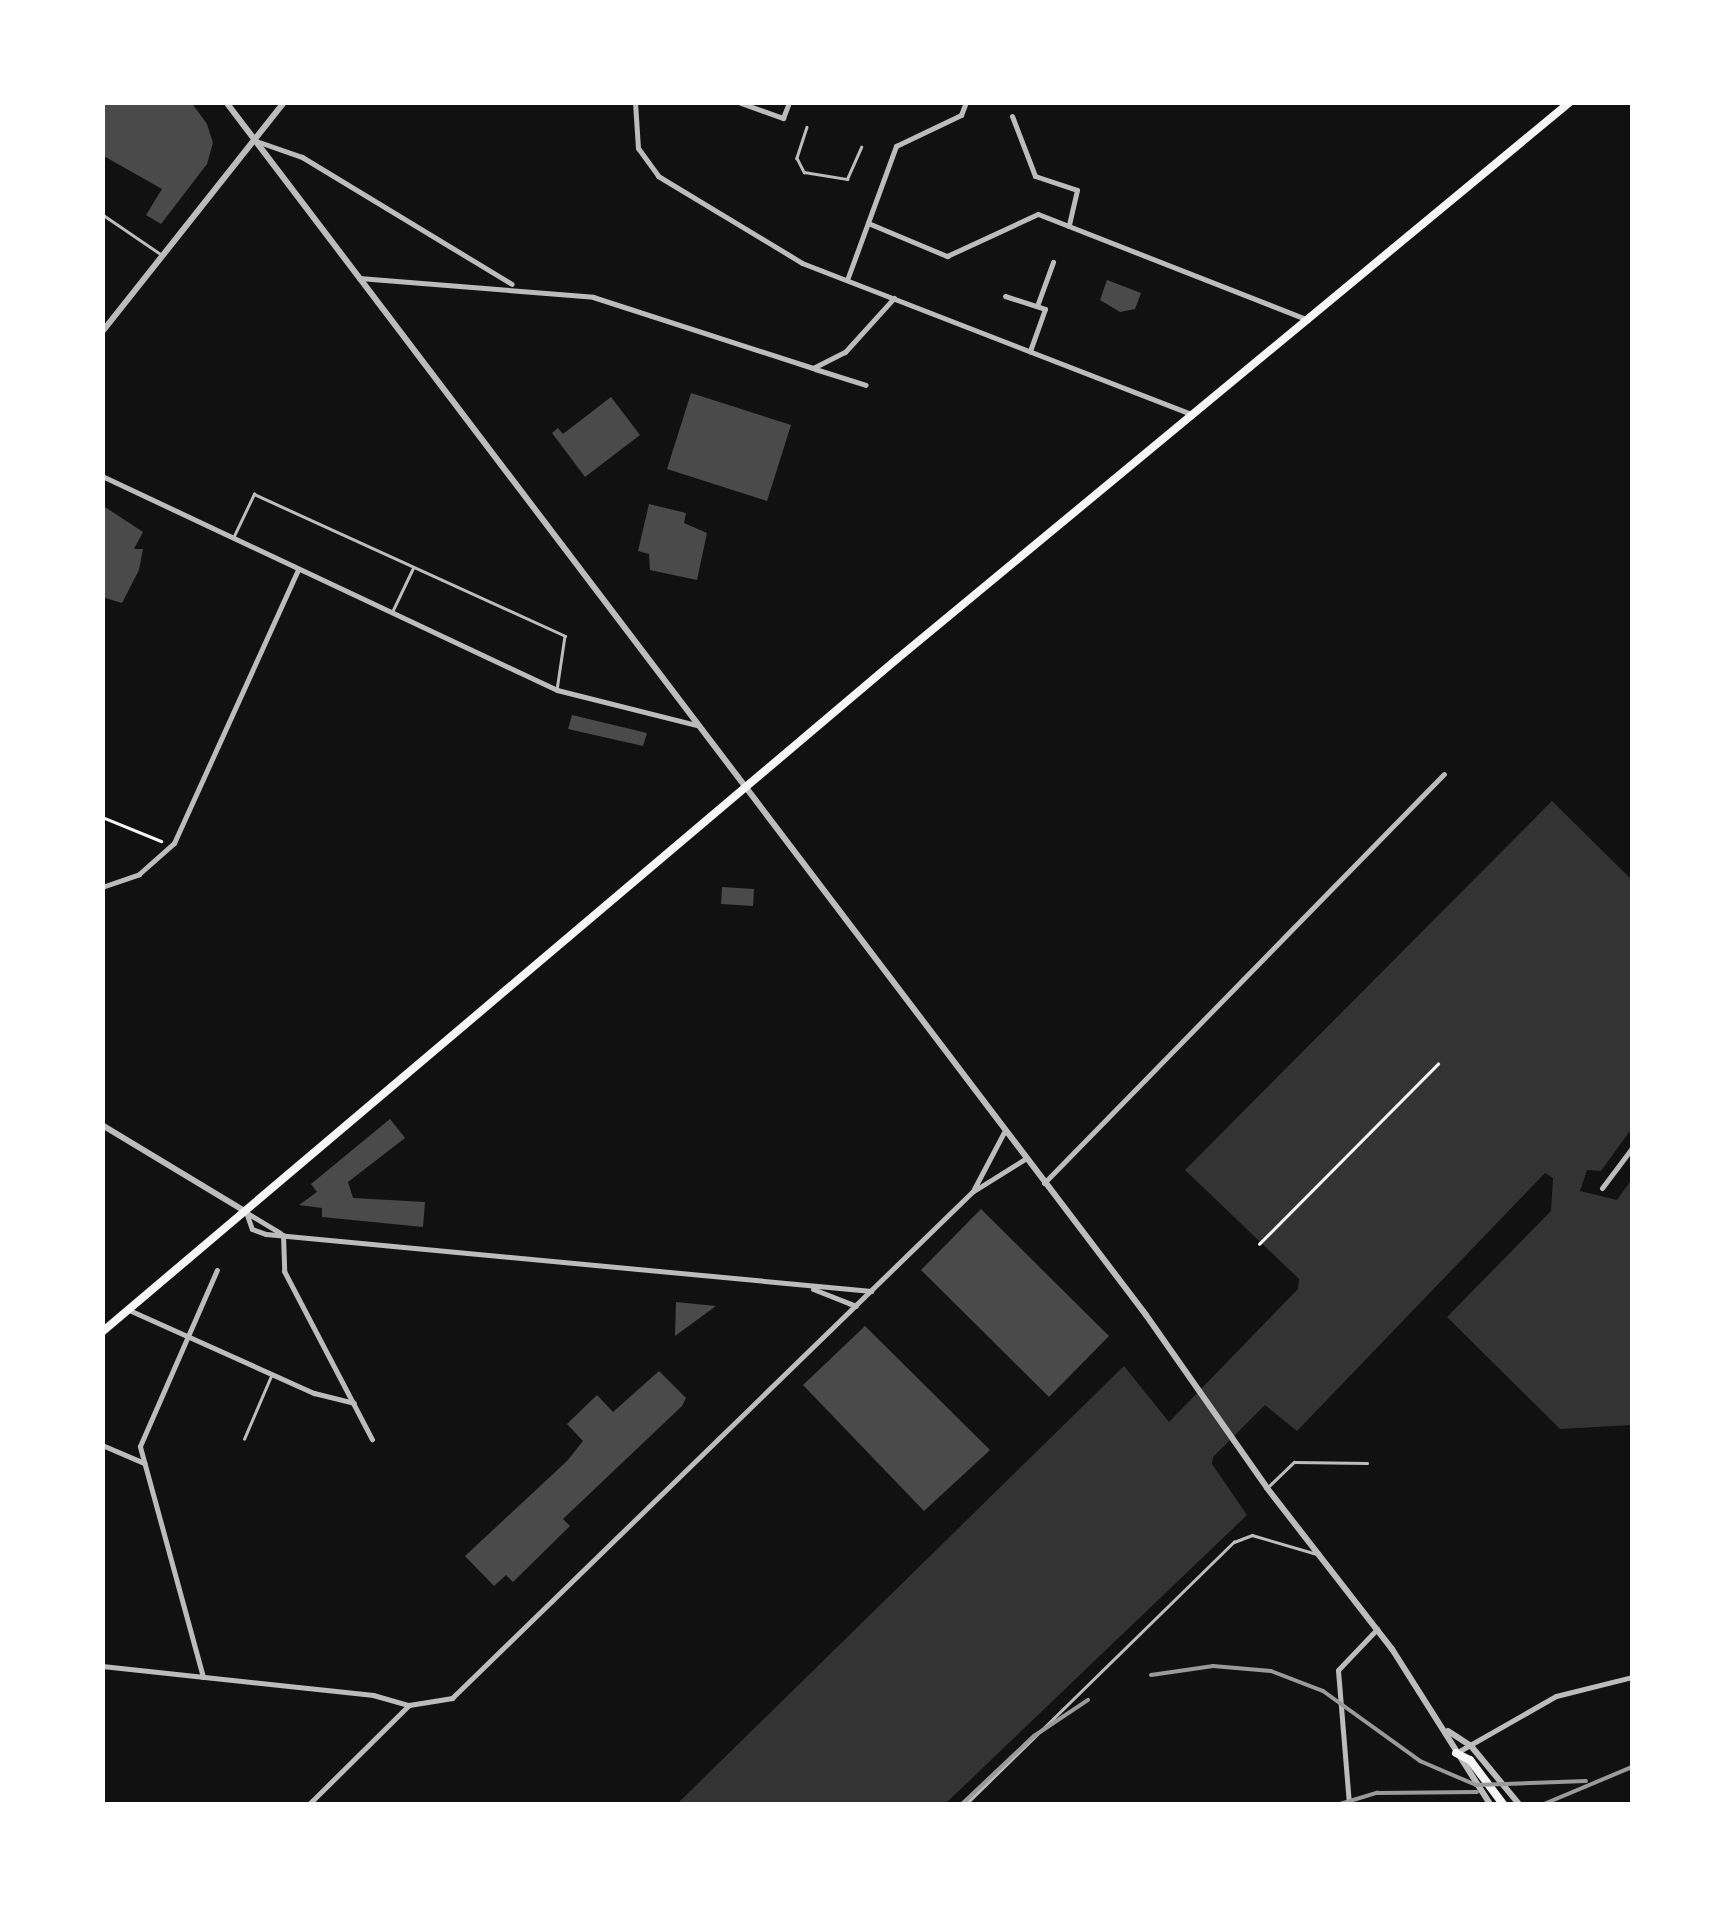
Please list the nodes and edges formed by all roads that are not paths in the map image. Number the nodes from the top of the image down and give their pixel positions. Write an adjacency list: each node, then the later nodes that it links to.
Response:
1 (226, 102): 10 (street)
2 (284, 102): 10 (street)
3 (636, 102): 18 (street)
4 (738, 102): 5 (street)
5 (789, 102)
6 (966, 102): 13 (street)
7 (1570, 102): 23 (main road)
8 (1012, 116): 14 (street)
9 (807, 127): 11 (lane)
10 (255, 141): 15 (street); 17 (street); 19 (street)
11 (860, 147)
12 (102, 214): 15 (lane)
13 (868, 223): 14 (street); 18 (street)
14 (1069, 226): 23 (street)
15 (163, 256): 24 (street)
16 (1054, 262): 22 (street)
17 (359, 278): 19 (street); 35 (street)
18 (847, 280): 21 (street)
19 (515, 286): 26 (street)
20 (1005, 296): 22 (street)
21 (894, 298): 25 (street); 26 (street)
22 (1037, 306): 25 (street)
23 (1309, 321): 28 (main road)
24 (102, 332)
25 (1030, 351): 28 (street)
26 (812, 368): 27 (street)
27 (866, 385)
28 (1194, 415): 37 (main road)
29 (102, 476): 30 (street)
30 (232, 540): 31 (lane); 32 (street)
31 (414, 566): 33 (lane); 34 (lane)
32 (298, 570): 33 (street); 38 (street)
33 (392, 613): 34 (street)
34 (557, 690): 35 (street)
35 (696, 725): 37 (street)
36 (1444, 774): 43 (street)
37 (747, 790): 40 (street); 46 (main road)
38 (102, 887)
39 (102, 1125): 46 (street)
40 (1004, 1132): 42 (street); 45 (street)
41 (1632, 1148): 44 (street)
42 (1025, 1159): 43 (street); 45 (street)
43 (1044, 1184): 62 (street)
44 (1602, 1188)
45 (972, 1192): 50 (street)
46 (246, 1212): 47 (street); 47 (street); 52 (main road)
47 (282, 1235): 49 (street); 56 (street)
48 (217, 1270): 54 (street)
49 (810, 1288): 50 (street); 51 (street)
50 (871, 1291): 51 (street)
51 (856, 1306): 68 (street)
52 (129, 1310): 53 (main road); 54 (street)
53 (102, 1332)
54 (188, 1337): 55 (street); 60 (street)
55 (272, 1373): 56 (street); 57 (lane)
56 (354, 1402): 58 (street)
57 (244, 1438)
58 (372, 1438)
59 (102, 1444): 60 (street)
60 (144, 1463): 67 (street)
61 (1367, 1464): 62 (lane)
62 (1267, 1488): 63 (street)
63 (1318, 1554): 64 (street); 73 (lane)
64 (1377, 1628): 69 (street); 74 (street)
65 (102, 1666): 67 (street)
66 (1632, 1676): 70 (street)
67 (203, 1677): 68 (street)
68 (409, 1706): 72 (street)
69 (1448, 1731): 70 (street); 71 (street)
70 (1472, 1746): 71 (street); 77 (street)
71 (1456, 1753): 75 (street); 76 (main road)
72 (309, 1804)
73 (966, 1804)
74 (1350, 1804)
75 (1490, 1804)
76 (1503, 1804)
77 (1519, 1804)

